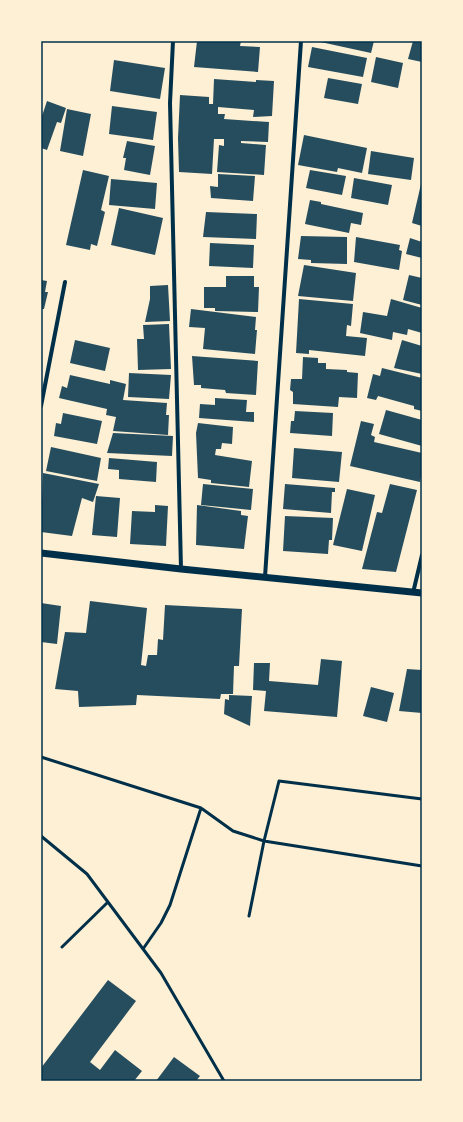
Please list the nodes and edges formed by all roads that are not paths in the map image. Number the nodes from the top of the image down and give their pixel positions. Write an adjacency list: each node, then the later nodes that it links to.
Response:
1 (173, 41): 7 (street)
2 (301, 41): 8 (street)
3 (65, 282): 4 (street)
4 (41, 406)
5 (41, 553): 7 (street)
6 (422, 555): 9 (street)
7 (181, 570): 8 (street)
8 (265, 577): 9 (street)
9 (413, 593): 10 (street)
10 (422, 593)
11 (41, 757): 13 (lane)
12 (422, 799): 15 (lane)
13 (201, 808): 15 (lane); 20 (lane)
14 (41, 836): 17 (lane)
15 (264, 841): 16 (lane); 18 (lane)
16 (422, 866)
17 (108, 902): 19 (lane); 20 (lane)
18 (249, 916)
19 (62, 947)
20 (143, 949): 21 (lane)
21 (224, 1081)

